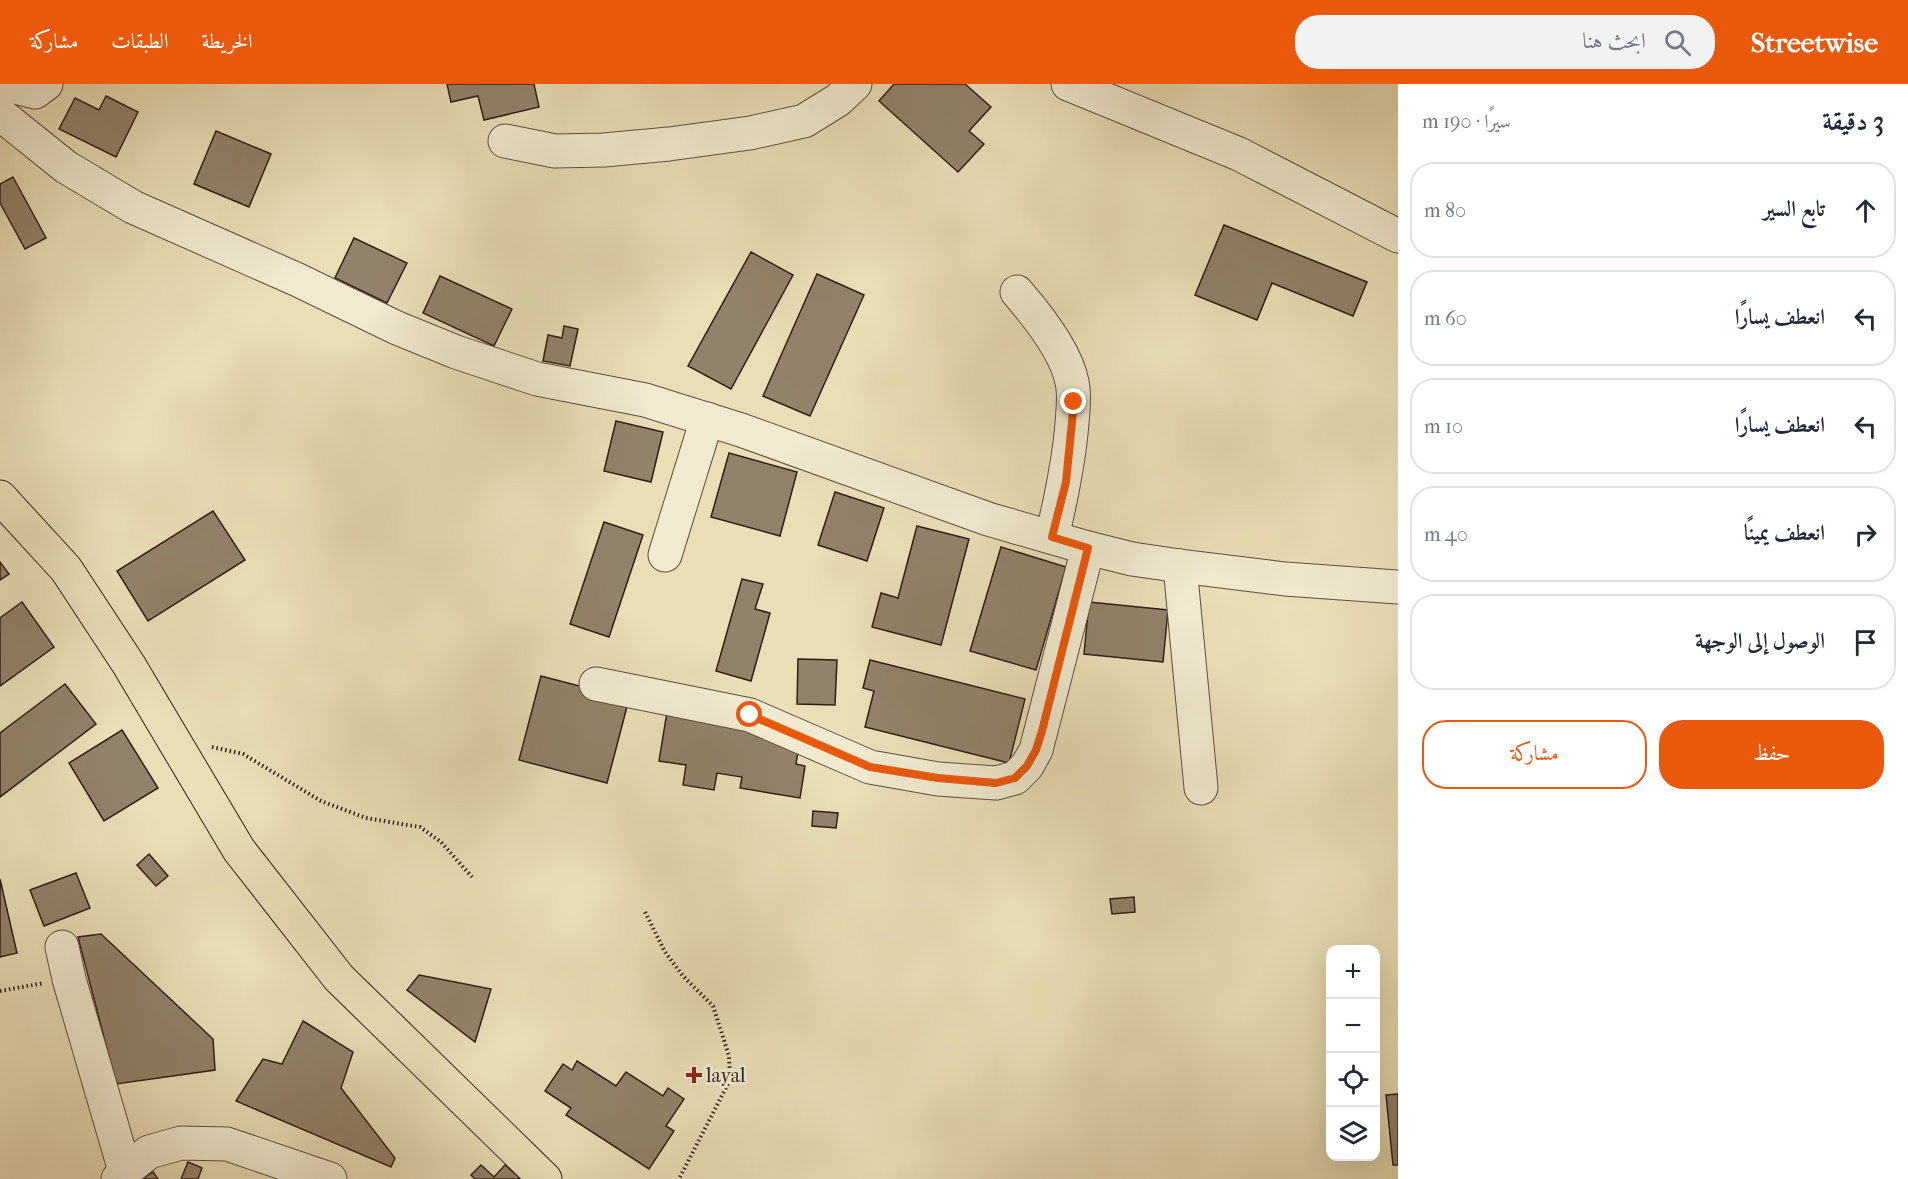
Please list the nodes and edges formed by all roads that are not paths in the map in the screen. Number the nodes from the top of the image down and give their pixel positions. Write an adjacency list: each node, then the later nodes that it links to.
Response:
1 (3, 84): 2 (street)
2 (46, 84)
3 (855, 84): 6 (street)
4 (1068, 84): 7 (street)
5 (0, 114): 9 (street)
6 (505, 141)
7 (1398, 236)
8 (1017, 292): 11 (street)
9 (707, 419): 11 (street); 13 (street)
10 (0, 497): 21 (main road)
11 (1052, 537): 12 (street)
12 (1088, 548): 14 (street); 16 (street)
13 (665, 555)
14 (1180, 566): 15 (street); 17 (street)
15 (1398, 587)
16 (596, 684)
17 (1202, 788)
18 (62, 947): 19 (street)
19 (121, 1175): 20 (street)
20 (330, 1179)
21 (545, 1179)

